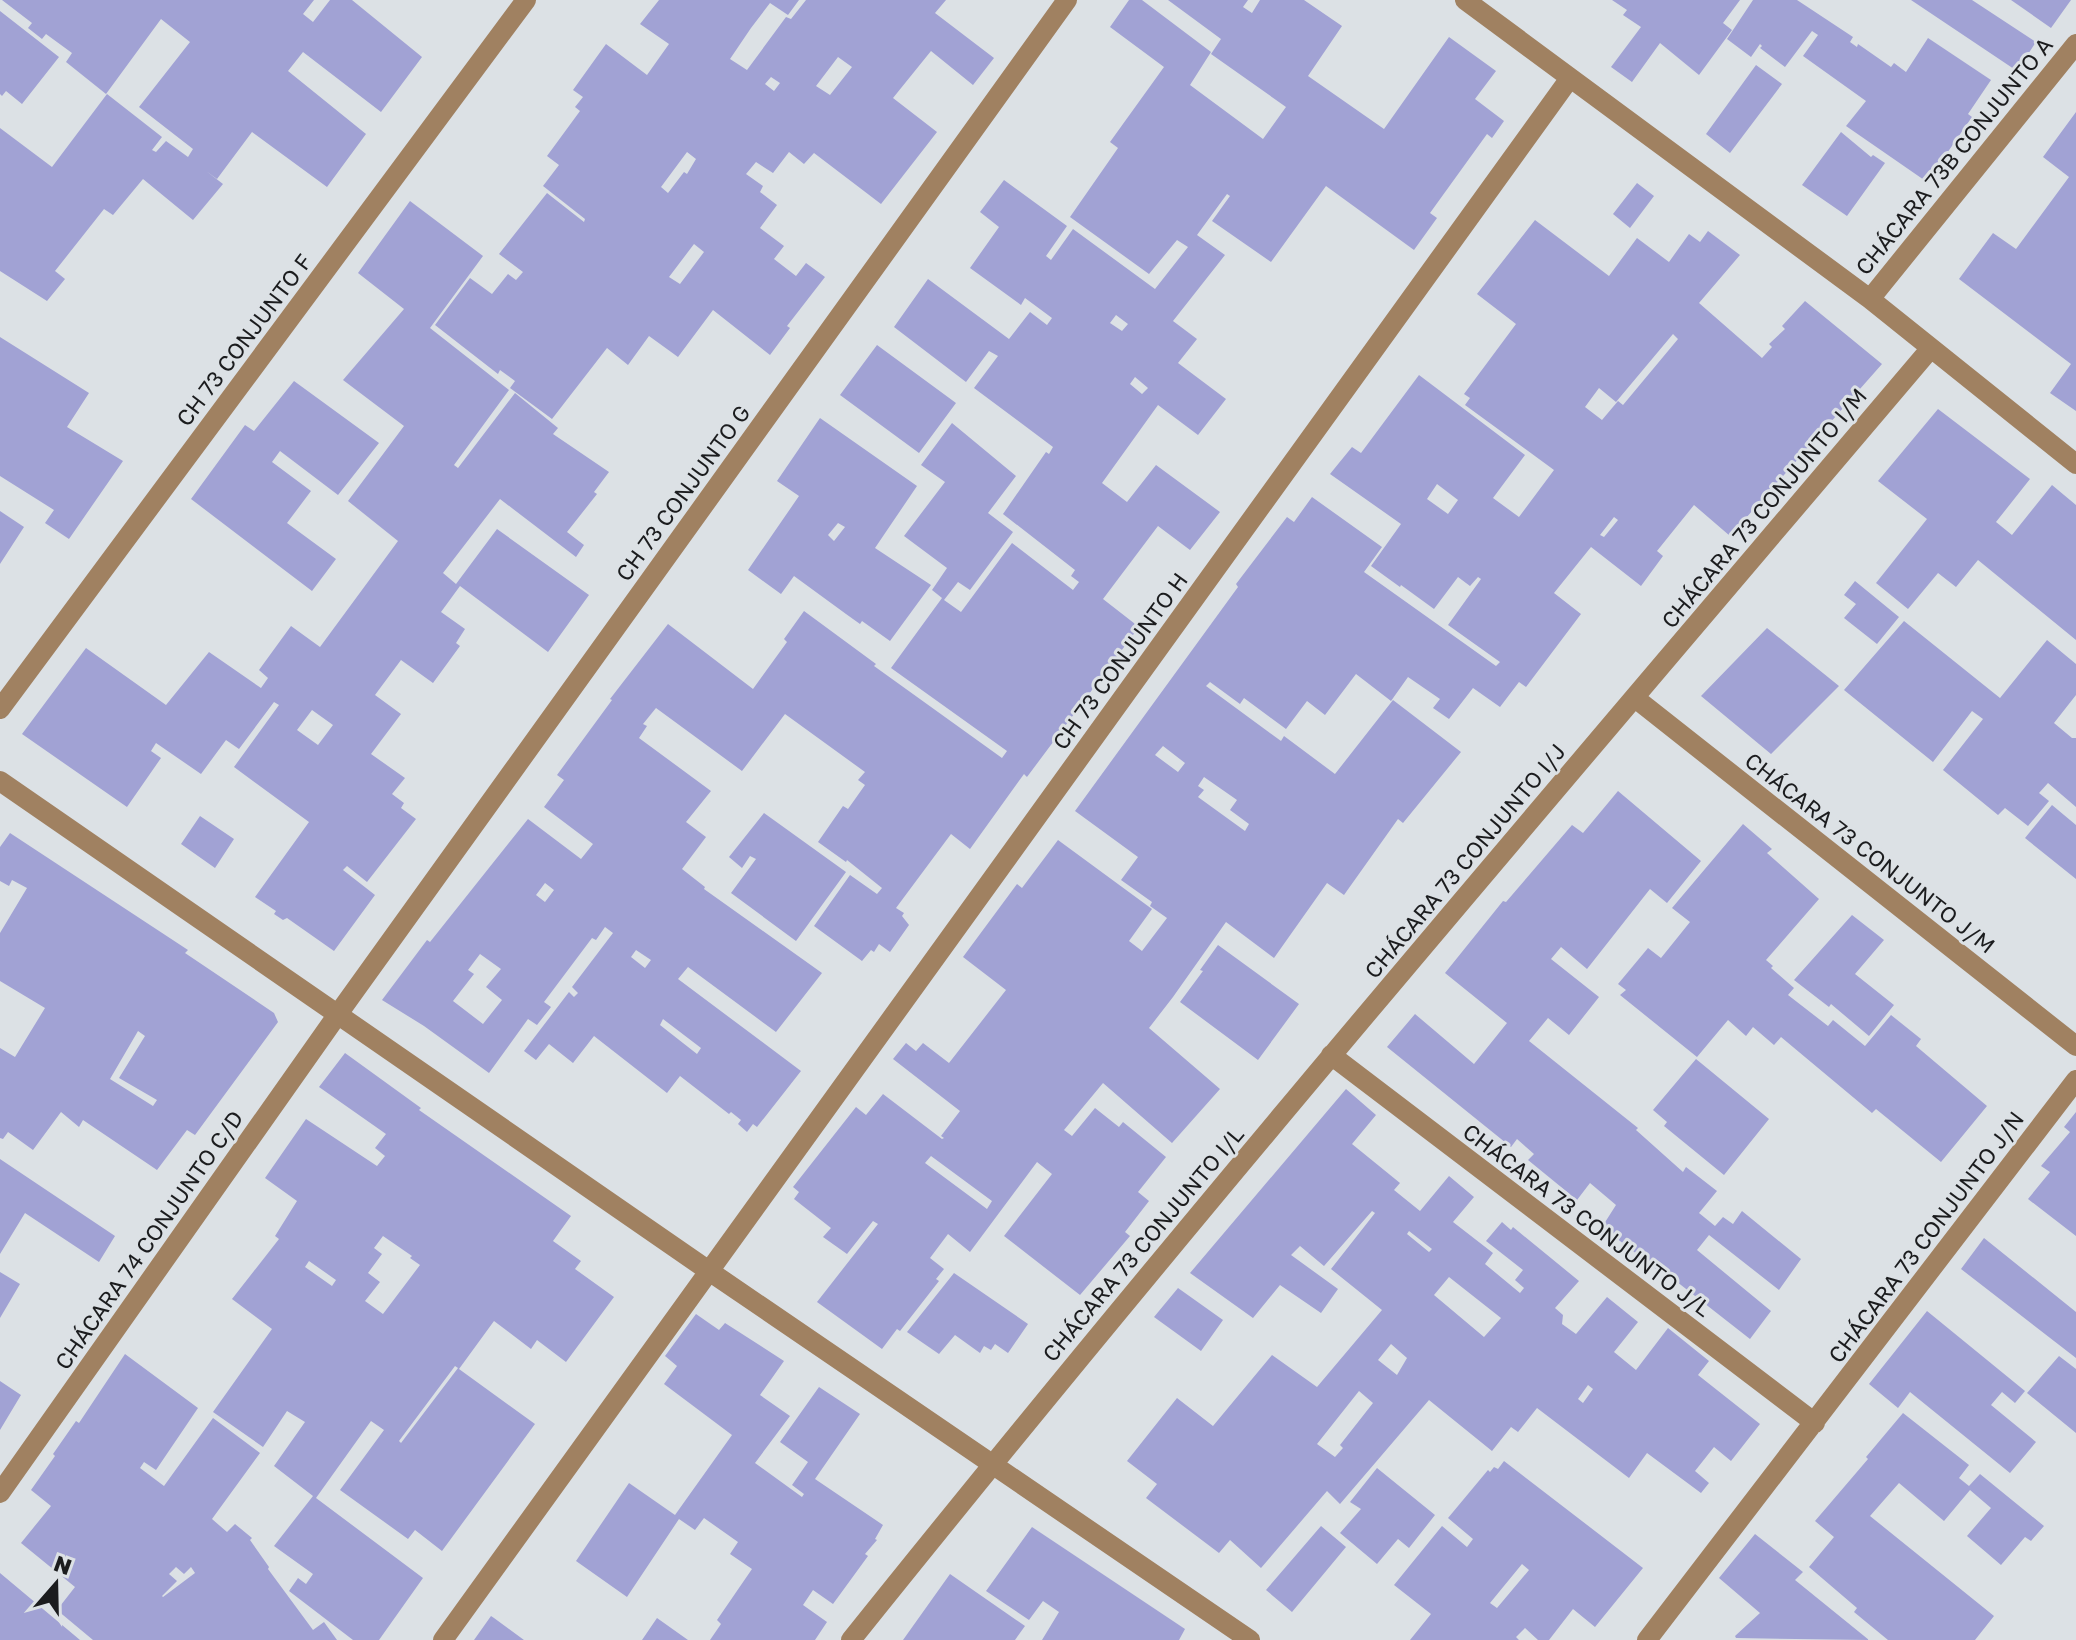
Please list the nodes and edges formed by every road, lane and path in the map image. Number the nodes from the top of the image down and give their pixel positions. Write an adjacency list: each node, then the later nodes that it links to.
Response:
1 (526, 0): 10 (street, CH 73 CONJUNTO F)
2 (1067, 0): 12 (street, CH 73 CONJUNTO G)
3 (1465, 0): 5 (street)
4 (2076, 44): 6 (street, CHÁCARA 73B CONJUNTO A)
5 (1570, 78): 6 (street); 16 (street, CH 73 CONJUNTO H)
6 (1870, 299): 7 (street)
7 (1931, 348): 8 (street); 9 (street, CHÁCARA 73 CONJUNTO I/M)
8 (2076, 464)
9 (1635, 698): 13 (street, CHÁCARA 73 CONJUNTO J/M); 14 (street, CHÁCARA 73 CONJUNTO I/J)
10 (0, 709)
11 (0, 781): 12 (street)
12 (338, 1014): 16 (street); 19 (street, CHÁCARA 74 CONJUNTO C/D)
13 (2076, 1046)
14 (1331, 1055): 17 (street, CHÁCARA 73 CONJUNTO J/L); 18 (street, CHÁCARA 73 CONJUNTO I/L)
15 (2076, 1080): 17 (street, CHÁCARA 73 CONJUNTO J/N)
16 (709, 1271): 18 (street); 20 (street, CH 73 CONJUNTO H)
17 (1815, 1423): 23 (street, CHÁCARA 73 CONJUNTO J/N)
18 (992, 1464): 21 (street, CHÁCARA 73 CONJUNTO I/L); 22 (street)
19 (0, 1493)
20 (443, 1640)
21 (851, 1640)
22 (1250, 1640)
23 (1647, 1640)

